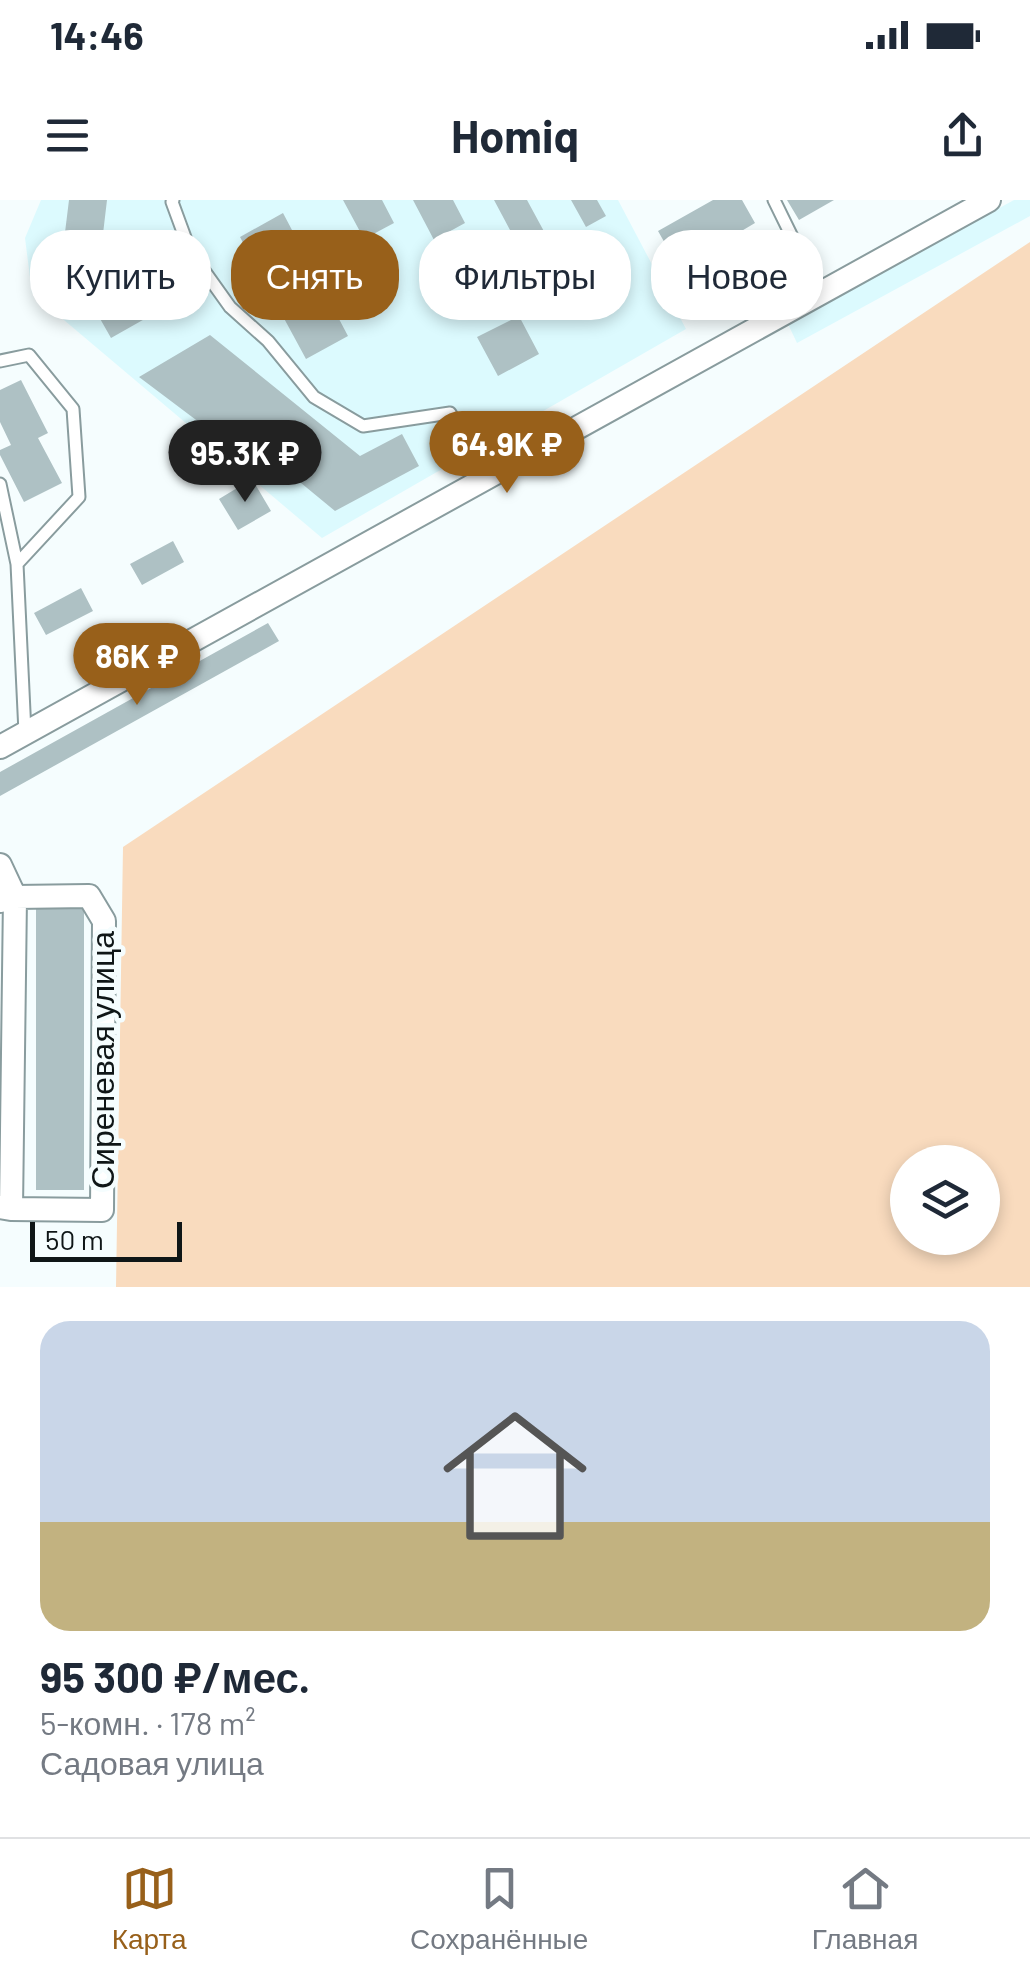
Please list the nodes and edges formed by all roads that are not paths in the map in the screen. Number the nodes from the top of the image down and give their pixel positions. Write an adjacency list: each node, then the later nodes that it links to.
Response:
1 (173, 200): 8 (lane)
2 (774, 200): 4 (lane)
3 (989, 200): 5 (street)
4 (789, 230)
5 (823, 292)
6 (773, 320): 8 (street)
7 (0, 361): 10 (lane)
8 (487, 478): 11 (street)
9 (0, 484): 10 (lane)
10 (16, 564): 11 (lane)
11 (25, 733): 12 (street)
12 (0, 747)
13 (0, 865): 14 (street, Сиреневая улица)
14 (7, 899): 15 (street, Сиреневая улица); 15 (street, Сиреневая улица)
15 (6, 1208)

